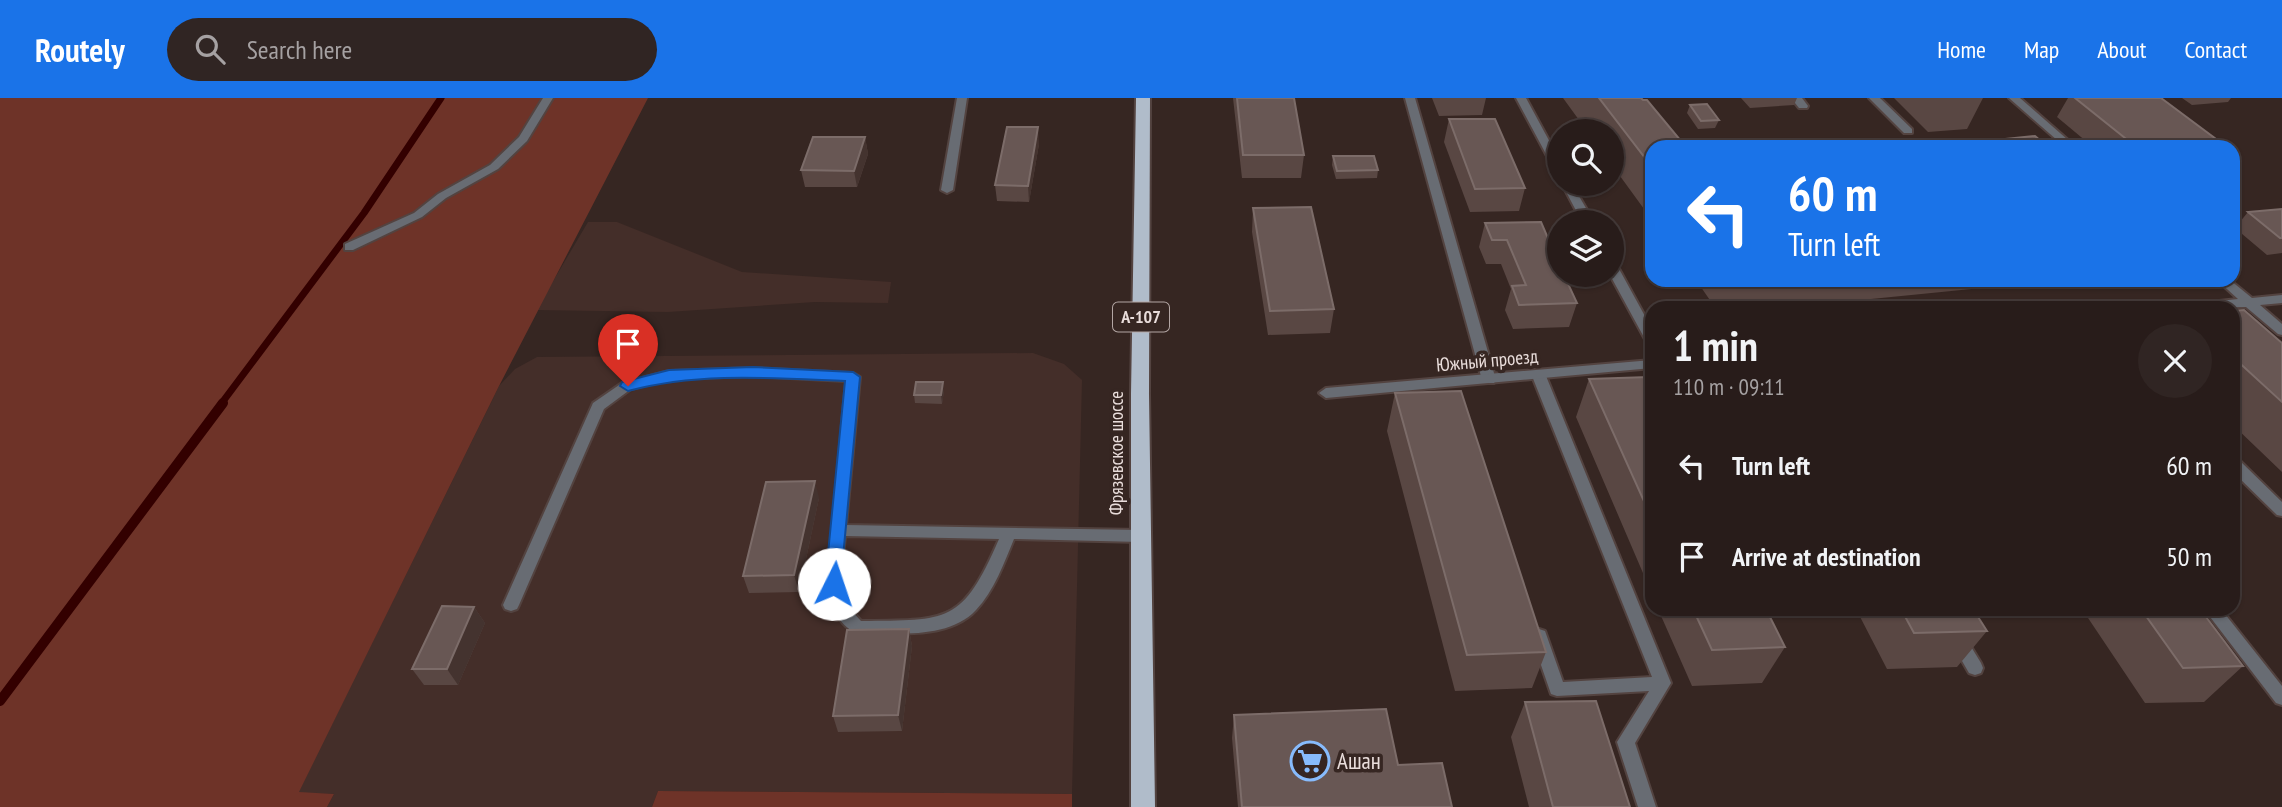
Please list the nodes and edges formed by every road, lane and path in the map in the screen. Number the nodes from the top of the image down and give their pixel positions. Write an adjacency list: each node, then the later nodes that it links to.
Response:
1 (548, 98): 12 (street)
2 (962, 98): 11 (street)
3 (1143, 98): 28 (highway, Фрязевское шоссе / А-107)
4 (1410, 98): 22 (street)
5 (1521, 98): 10 (street)
6 (1874, 98): 8 (street)
7 (2014, 98): 9 (street)
8 (1908, 131)
9 (2063, 140)
10 (1547, 147)
11 (947, 190)
12 (349, 247)
13 (1623, 287): 18 (street)
14 (2231, 287): 16 (street)
15 (2282, 299): 16 (street)
16 (2249, 302): 17 (street); 19 (street)
17 (2240, 303)
18 (1645, 328)
19 (2282, 331)
20 (1645, 365): 21 (street, Южный проезд)
21 (1539, 376): 22 (street, Южный проезд); 34 (street)
22 (1489, 380): 23 (street, Южный проезд)
23 (1326, 393)
24 (2240, 470): 25 (street)
25 (2282, 511)
26 (838, 530): 27 (street); 27 (street); 29 (street)
27 (1009, 534): 28 (street)
28 (1141, 537): 36 (highway, Фрязевское шоссе / А-107)
29 (511, 605)
30 (1944, 616): 33 (street)
31 (2218, 616): 35 (street)
32 (1536, 625): 34 (street)
33 (1975, 668)
34 (1663, 682): 37 (street)
35 (2282, 698)
36 (1143, 807)
37 (1647, 807)

